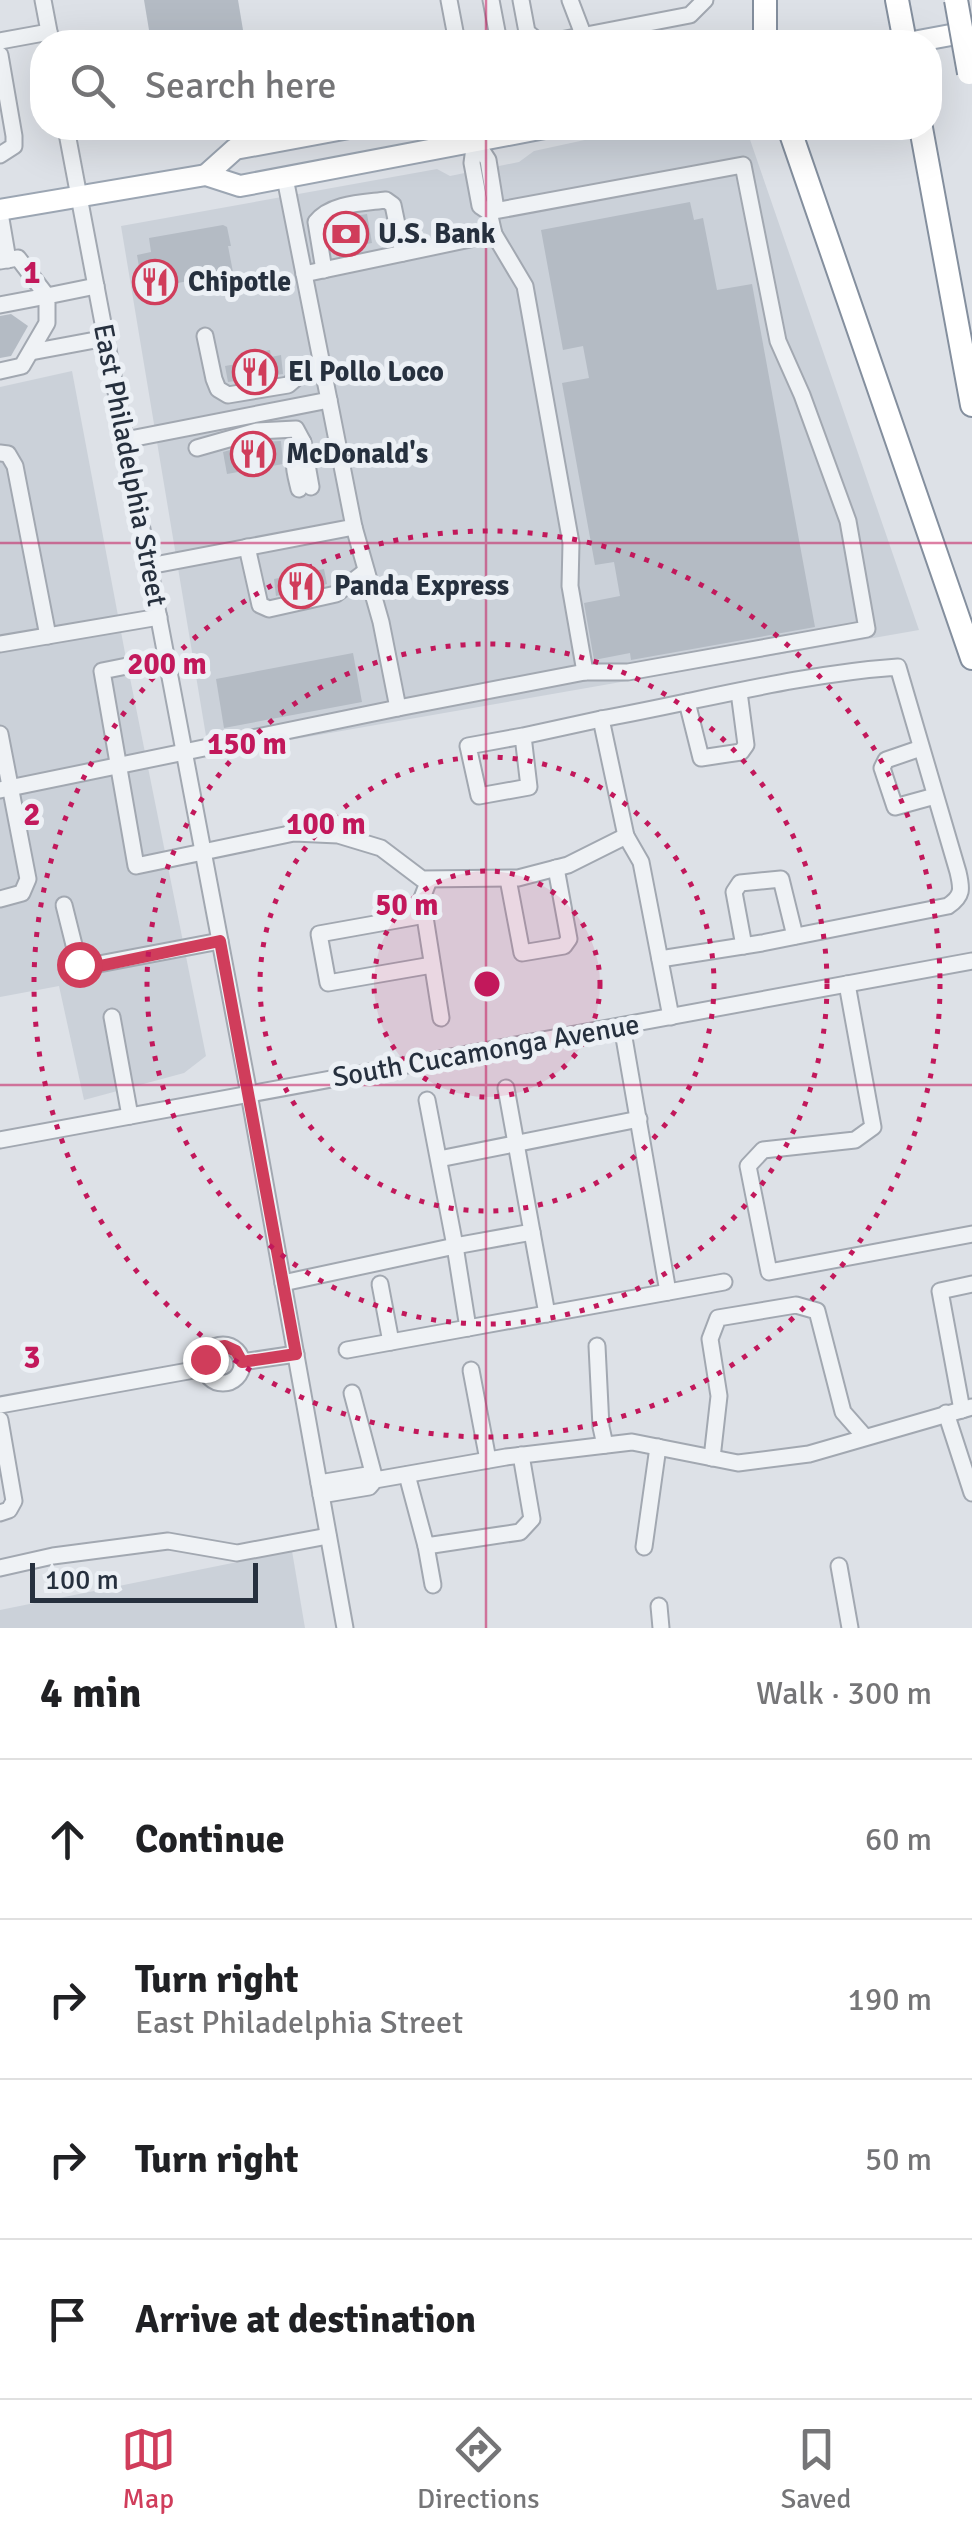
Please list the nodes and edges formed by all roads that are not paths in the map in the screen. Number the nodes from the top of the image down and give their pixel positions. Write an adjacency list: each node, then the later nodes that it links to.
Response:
1 (43, 0): 10 (street)
2 (449, 0): 11 (street)
3 (492, 0): 12 (street)
4 (521, 0): 13 (street)
5 (570, 0): 14 (street)
6 (705, 0): 15 (street)
7 (765, 0): 16 (highway)
8 (956, 0): 23 (highway, bridge)
9 (898, 2): 17 (highway)
10 (48, 30)
11 (455, 30)
12 (497, 30)
13 (527, 30)
14 (582, 30)
15 (624, 30)
16 (765, 30)
17 (903, 30)
18 (972, 32): 19 (main road)
19 (942, 37)
20 (30, 39): 21 (street)
21 (0, 41)
22 (0, 55): 30 (street)
23 (971, 80)
24 (68, 140): 33 (street, East Philadelphia Street)
25 (249, 140): 31 (main road)
26 (448, 140): 32 (main road)
27 (477, 140): 35 (street)
28 (794, 140): 63 (highway)
29 (923, 140): 50 (highway)
30 (0, 156)
31 (206, 175): 32 (main road); 33 (main road)
32 (286, 178): 40 (street)
33 (79, 196): 34 (main road); 41 (street, East Philadelphia Street)
34 (0, 211): 38 (street)
35 (489, 212): 36 (street); 64 (street)
36 (494, 234): 37 (street); 64 (street)
37 (403, 254): 39 (street); 39 (street)
38 (4, 260): 42 (street)
39 (324, 270): 40 (street)
40 (304, 274): 47 (street)
41 (96, 286): 42 (street); 45 (street, East Philadelphia Street)
42 (47, 296): 43 (street); 46 (street)
43 (0, 304)
44 (205, 336): 47 (street)
45 (106, 338): 46 (street); 51 (street, East Philadelphia Street)
46 (31, 352): 48 (street)
47 (323, 368): 49 (street)
48 (0, 371)
49 (329, 400): 51 (street); 55 (street)
50 (972, 406)
51 (126, 440): 57 (street, East Philadelphia Street)
52 (196, 448): 54 (street)
53 (0, 452): 60 (street)
54 (305, 488)
55 (354, 527): 56 (street); 58 (street)
56 (247, 547): 57 (street); 58 (street)
57 (149, 566): 59 (street, East Philadelphia Street)
58 (366, 571): 67 (street)
59 (159, 617): 60 (street); 62 (street, East Philadelphia Street)
60 (48, 636): 61 (street)
61 (0, 644)
62 (166, 658): 72 (street, East Philadelphia Street); 73 (street)
63 (972, 658)
64 (584, 672): 67 (street)
65 (738, 692): 66 (street); 66 (street); 71 (street)
66 (687, 702): 68 (street)
67 (398, 708): 72 (street)
68 (602, 719): 70 (street); 76 (street)
69 (0, 734): 74 (street)
70 (523, 736): 70 (street)
71 (921, 748): 75 (street); 75 (street)
72 (184, 753): 73 (street); 77 (street, East Philadelphia Street)
73 (119, 766): 74 (street); 77 (street)
74 (5, 789): 81 (street)
75 (936, 796): 84 (street)
76 (626, 836): 78 (street); 87 (street)
77 (203, 852): 80 (street); 85 (street, East Philadelphia Street)
78 (556, 868): 79 (street); 79 (street)
79 (508, 878): 80 (street)
80 (429, 880): 83 (street)
81 (0, 899)
82 (64, 905): 85 (street)
83 (425, 916): 89 (street); 89 (street)
84 (796, 936): 86 (street); 86 (street)
85 (220, 941): 96 (street, East Philadelphia Street)
86 (744, 946): 87 (street)
87 (660, 959): 91 (street)
88 (972, 961): 90 (street, South Cucamonga Avenue)
89 (432, 965): 93 (street)
90 (846, 984): 91 (street, South Cucamonga Avenue); 104 (street)
91 (671, 1016): 94 (street, South Cucamonga Avenue)
92 (112, 1017): 98 (street)
93 (441, 1018)
94 (622, 1026): 96 (street, South Cucamonga Avenue); 99 (street)
95 (506, 1088): 101 (street)
96 (250, 1094): 98 (street, South Cucamonga Avenue); 106 (street, East Philadelphia Street)
97 (427, 1100): 102 (street)
98 (130, 1116): 100 (street, South Cucamonga Avenue)
99 (639, 1119): 101 (street); 110 (street)
100 (0, 1140)
101 (515, 1144): 102 (street); 103 (street)
102 (438, 1159): 105 (street)
103 (532, 1232): 105 (street); 111 (street)
104 (972, 1234)
105 (455, 1246): 106 (street); 112 (street)
106 (283, 1282): 116 (street, East Philadelphia Street)
107 (724, 1282): 110 (street)
108 (380, 1284): 113 (street)
109 (972, 1284): 122 (street)
110 (668, 1292): 111 (street)
111 (547, 1314): 112 (street)
112 (468, 1328): 113 (street)
113 (391, 1342): 115 (street)
114 (597, 1346): 125 (street)
115 (347, 1350)
116 (296, 1354): 117 (street); 132 (street, East Philadelphia Street)
117 (242, 1362): 118 (street); 118 (street)
118 (205, 1368): 121 (street)
119 (471, 1370): 129 (street)
120 (352, 1393): 131 (street)
121 (0, 1405)
122 (960, 1410): 124 (street); 133 (street)
123 (0, 1420): 134 (street)
124 (865, 1438): 128 (street); 128 (street)
125 (606, 1445): 126 (street); 127 (street)
126 (658, 1448): 128 (street); 137 (street)
127 (521, 1455): 129 (street); 136 (street)
128 (712, 1458)
129 (488, 1460): 130 (street)
130 (407, 1474): 131 (street); 136 (street)
131 (375, 1480): 132 (street)
132 (320, 1489): 135 (street, East Philadelphia Street)
133 (972, 1493)
134 (0, 1513)
135 (328, 1536): 139 (street); 142 (street, East Philadelphia Street)
136 (426, 1546): 140 (street)
137 (644, 1546)
138 (840, 1566): 144 (street)
139 (0, 1568)
140 (433, 1585)
141 (658, 1606): 143 (street)
142 (345, 1628)
143 (662, 1628)
144 (850, 1628)

